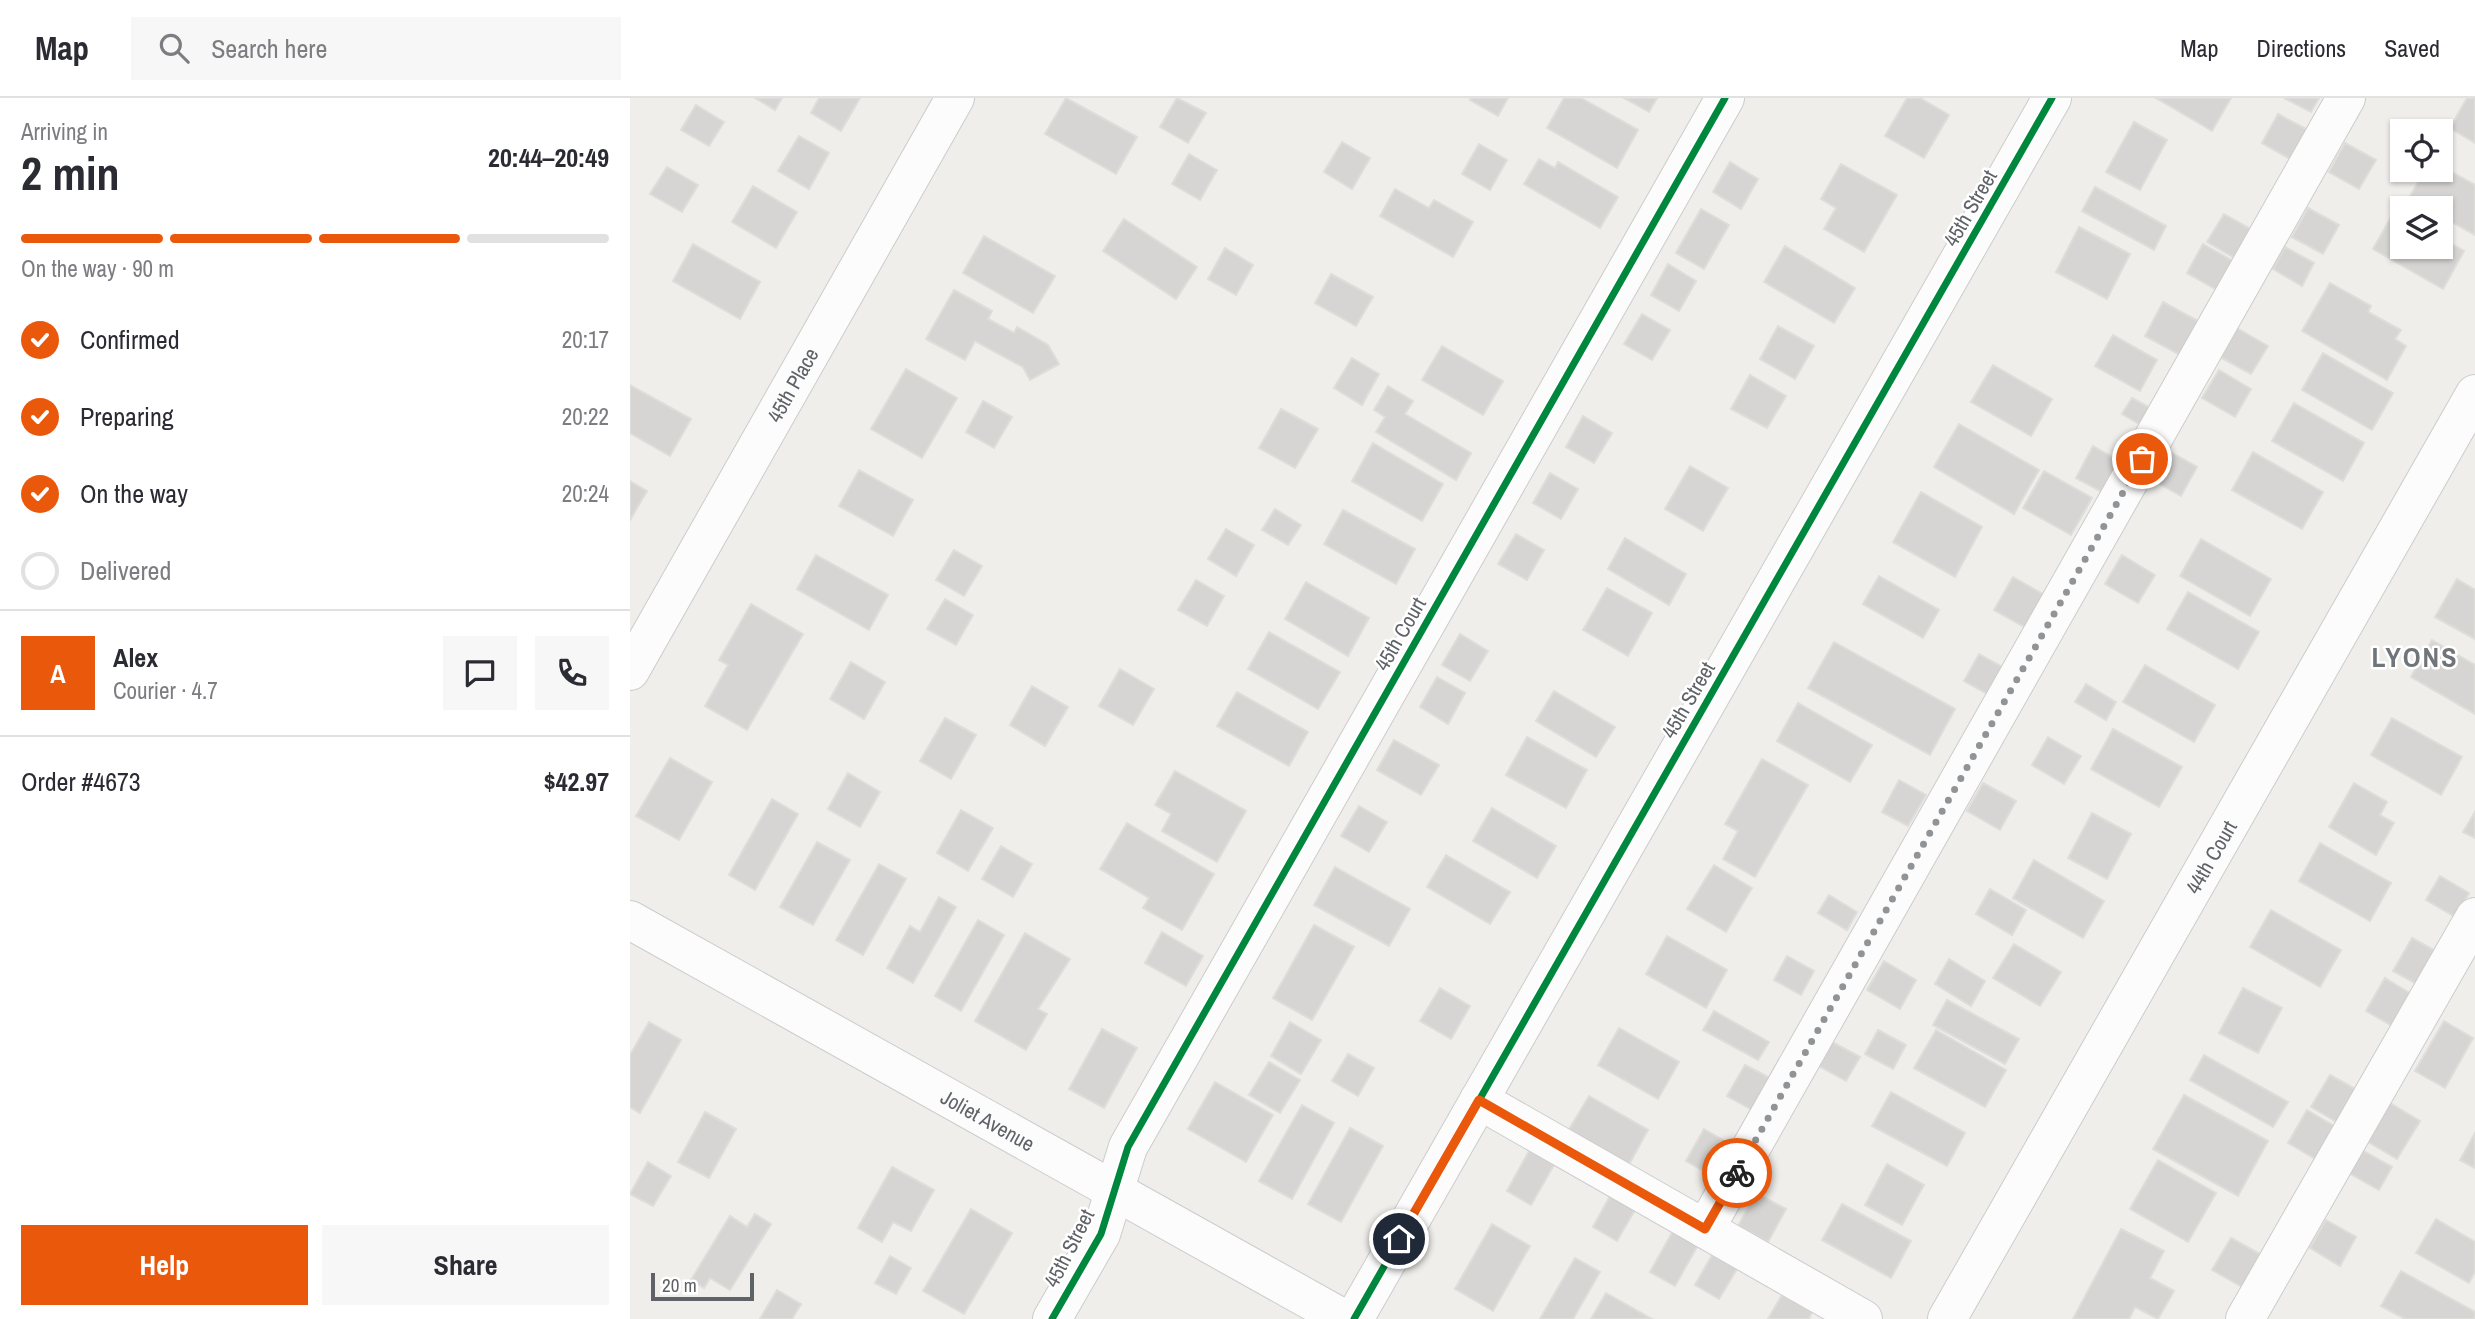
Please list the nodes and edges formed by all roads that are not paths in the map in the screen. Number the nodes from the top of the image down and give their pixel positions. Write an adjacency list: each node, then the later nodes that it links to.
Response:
1 (955, 98): 6 (street, 45th Place)
2 (1725, 98): 10 (street, 45th Court)
3 (2052, 98): 9 (street, 45th Street)
4 (2346, 98): 11 (street)
5 (2475, 394): 16 (street, 44th Court)
6 (630, 671)
7 (2475, 917): 17 (street)
8 (630, 920): 10 (street, Joliet Avenue)
9 (1479, 1100): 11 (street); 14 (street, 45th Street)
10 (1114, 1191): 12 (street, 45th Street); 13 (street, Joliet Avenue)
11 (1705, 1229): 15 (street)
12 (1052, 1319)
13 (1344, 1319)
14 (1354, 1319)
15 (1863, 1319)
16 (1947, 1319)
17 (2245, 1319)

